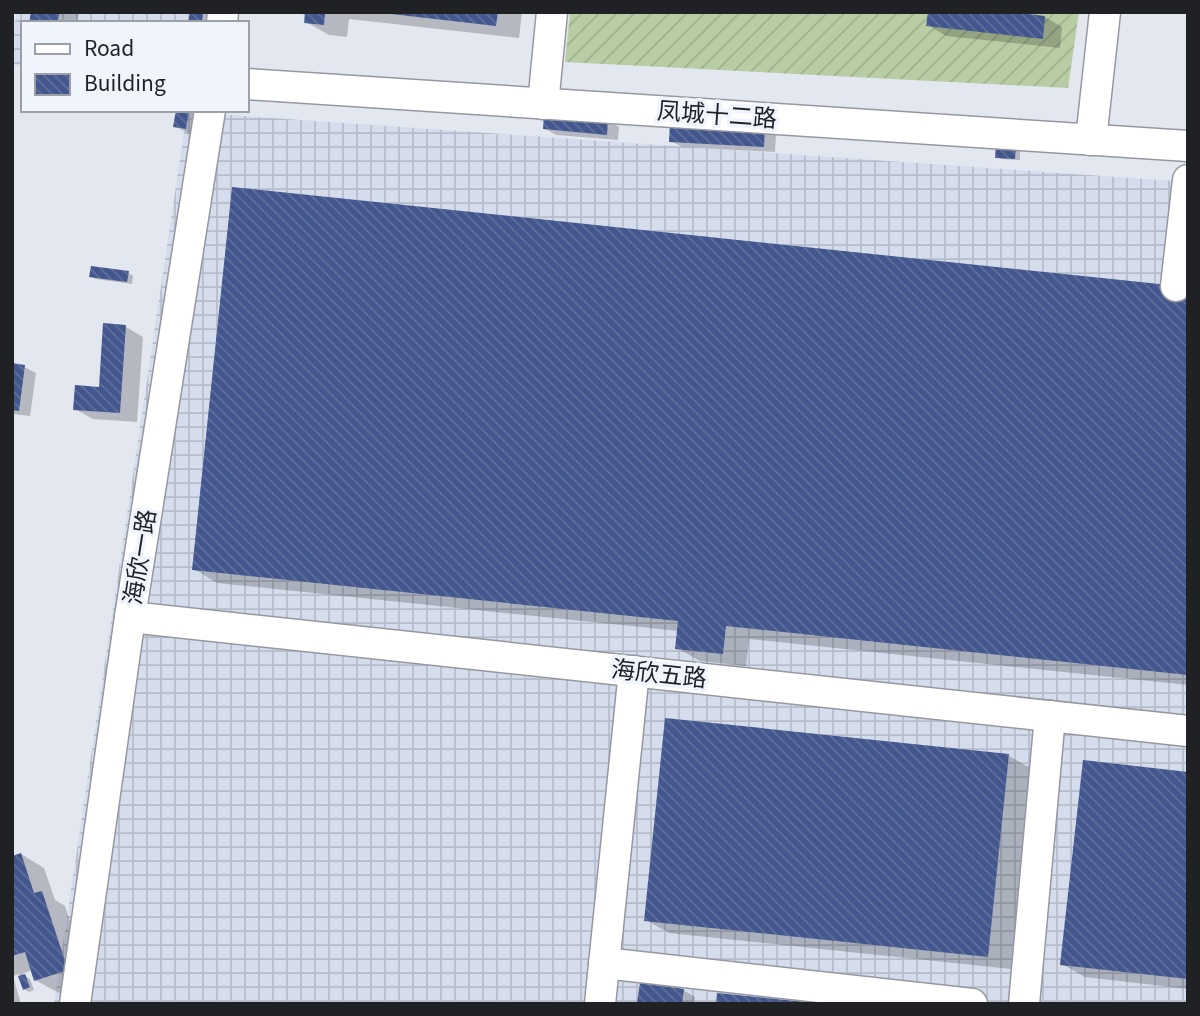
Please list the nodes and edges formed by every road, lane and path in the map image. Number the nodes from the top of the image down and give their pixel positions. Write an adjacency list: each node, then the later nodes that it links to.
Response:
1 (552, 12): 4 (street)
2 (1105, 12): 6 (street)
3 (248, 84): 4 (street, 凤城十二路)
4 (543, 104): 6 (street, 凤城十二路)
5 (210, 112): 10 (street, 海欣一路)
6 (1091, 140): 7 (street, 凤城十二路)
7 (1188, 146)
8 (1188, 180): 9 (street)
9 (1176, 286)
10 (130, 617): 11 (street, 海欣五路); 15 (street, 海欣一路)
11 (634, 671): 12 (street, 海欣五路); 14 (street)
12 (1050, 716): 13 (street, 海欣五路); 18 (street)
13 (1188, 731)
14 (604, 963): 16 (street); 17 (street)
15 (75, 1004)
16 (600, 1004)
17 (972, 1004)
18 (1024, 1004)

